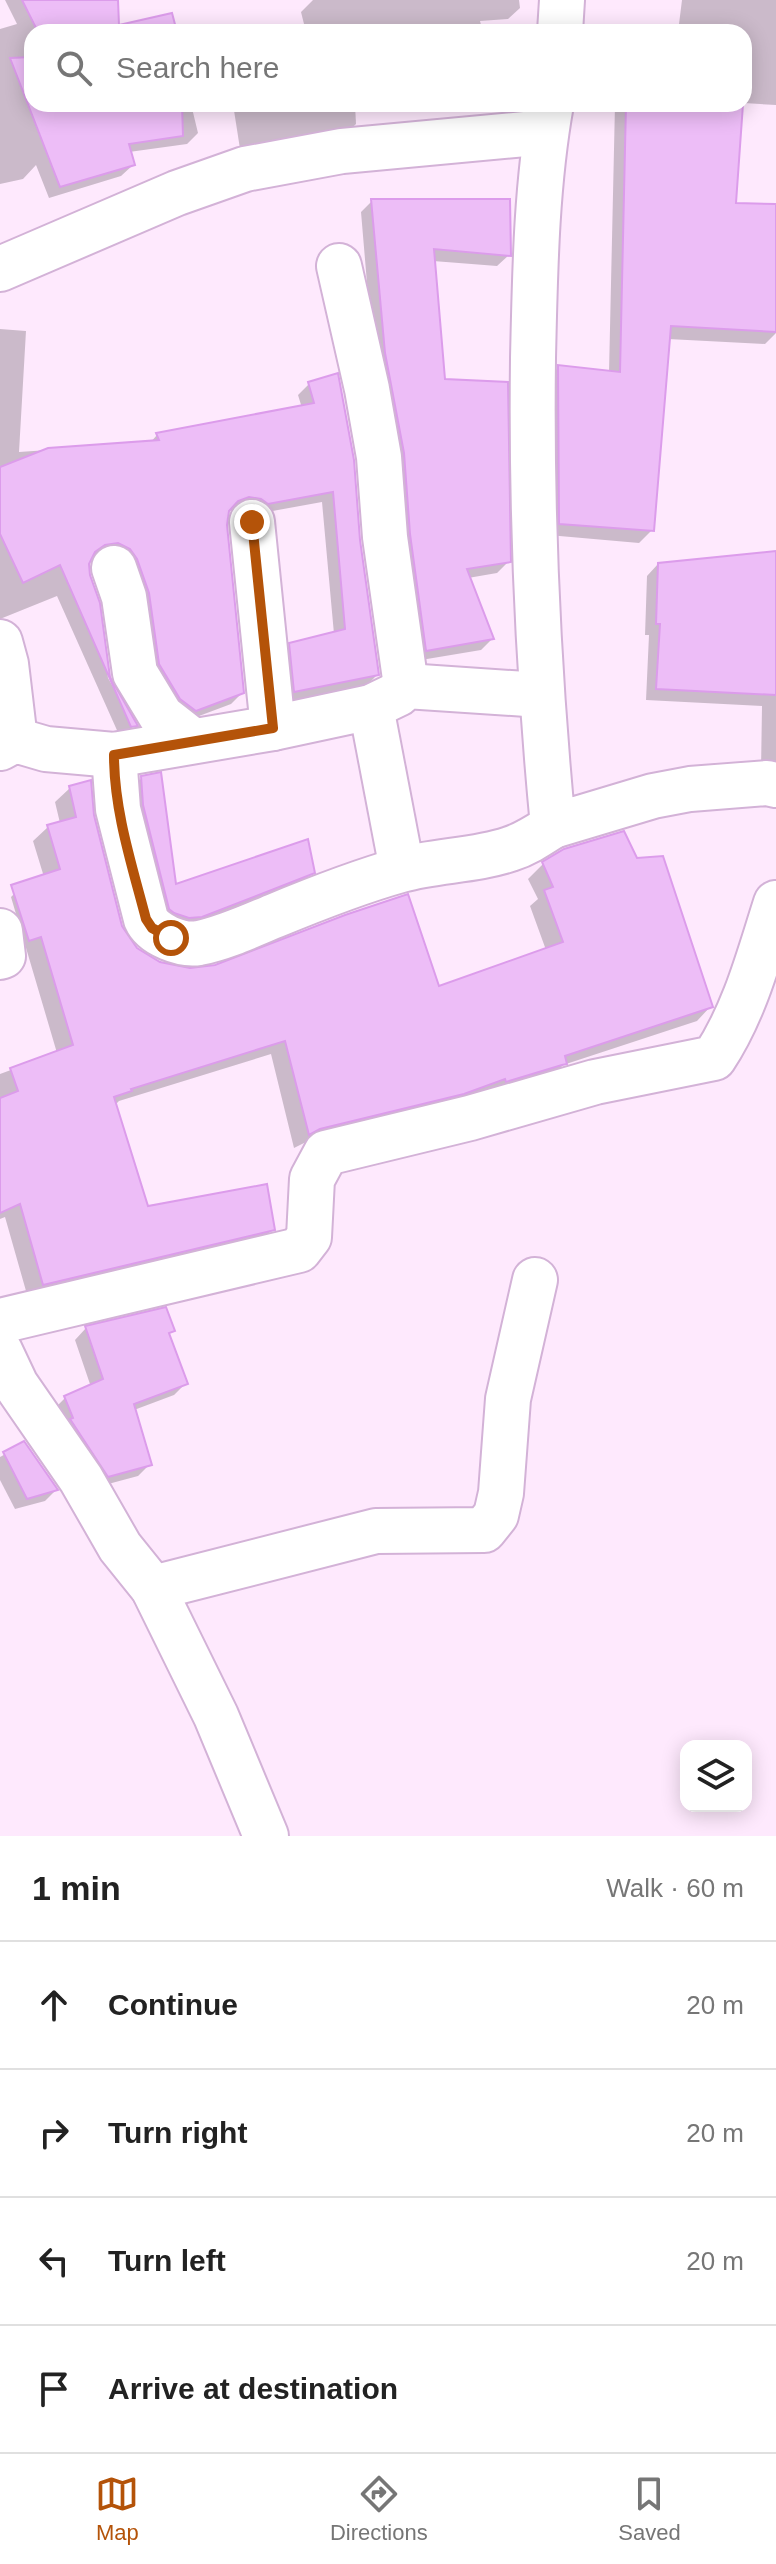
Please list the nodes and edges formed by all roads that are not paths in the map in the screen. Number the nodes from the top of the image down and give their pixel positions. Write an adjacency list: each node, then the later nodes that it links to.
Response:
1 (562, 0): 2 (street)
2 (560, 24)
3 (548, 118): 5 (street); 9 (street)
4 (339, 266): 10 (street)
5 (0, 269)
6 (252, 522): 11 (street)
7 (114, 568): 12 (street)
8 (0, 642): 13 (street)
9 (541, 695): 10 (street); 16 (street)
10 (388, 696): 11 (street); 17 (street)
11 (273, 728): 12 (street)
12 (193, 741): 14 (street)
13 (7, 744): 14 (street)
14 (114, 755): 17 (street)
15 (776, 785): 16 (street)
16 (553, 826): 17 (street)
17 (402, 869)
18 (776, 903): 22 (street)
19 (0, 931): 20 (street)
20 (0, 957)
21 (535, 1280): 24 (street)
22 (0, 1321)
23 (0, 1351): 24 (street)
24 (153, 1588): 25 (street)
25 (266, 1836)

